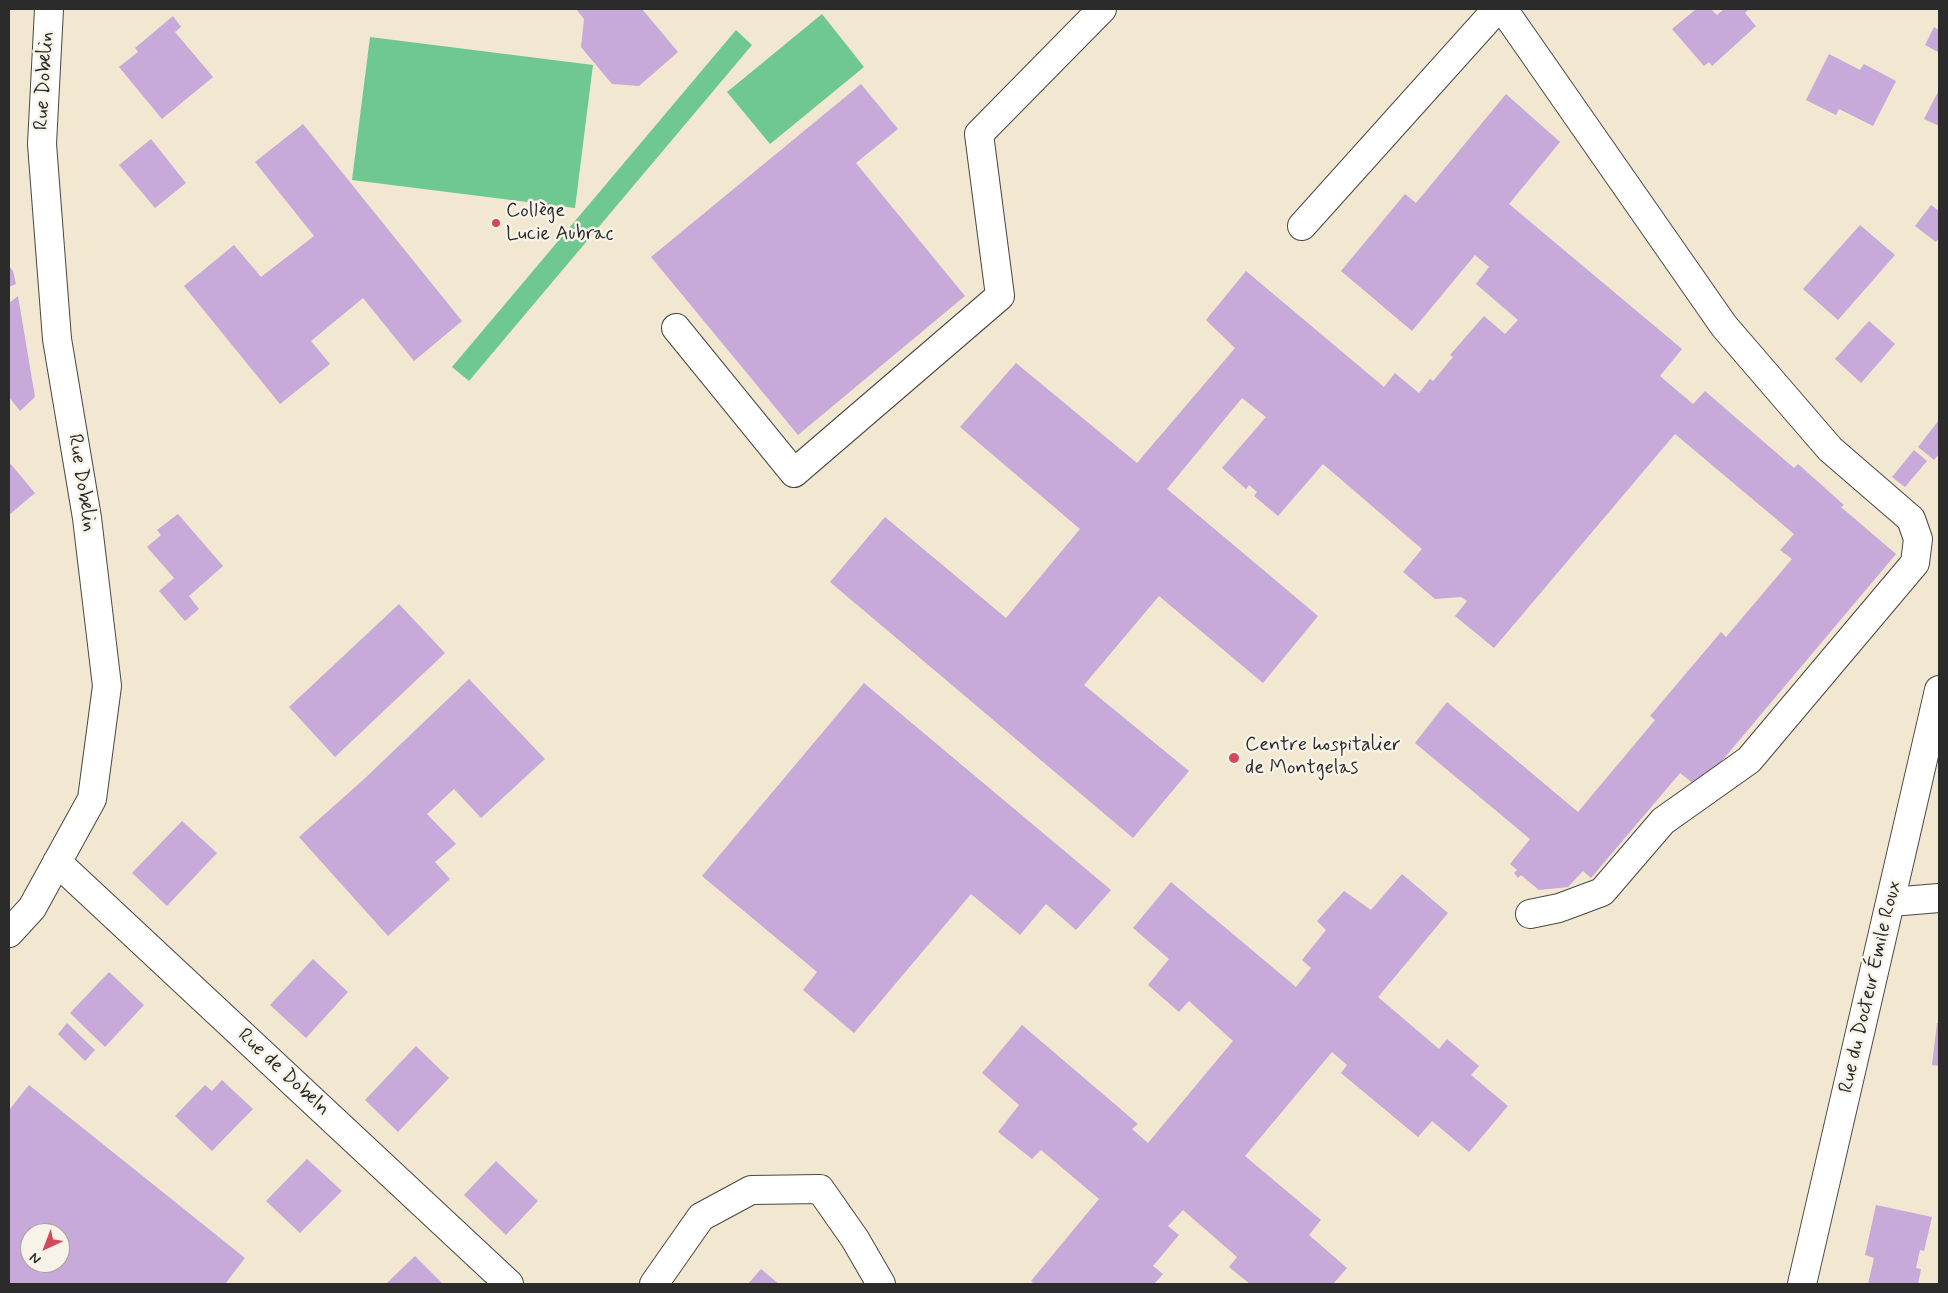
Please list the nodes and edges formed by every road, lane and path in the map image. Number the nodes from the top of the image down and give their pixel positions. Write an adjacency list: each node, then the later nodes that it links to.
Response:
1 (48, 9): 8 (street, Rue Dobelin)
2 (1102, 9): 6 (street)
3 (1496, 9): 5 (street)
4 (1503, 9): 11 (street)
5 (1302, 226)
6 (676, 328)
7 (1939, 690): 10 (street, Rue du Docteur Émile Roux)
8 (57, 862): 12 (street, Rue Dobelin); 13 (street, Rue de Dobeln)
9 (1939, 898): 10 (street)
10 (1891, 902): 16 (street, Rue du Docteur Émile Roux)
11 (1530, 914)
12 (9, 933)
13 (509, 1284)
14 (654, 1284): 15 (street)
15 (881, 1284)
16 (1802, 1284)

